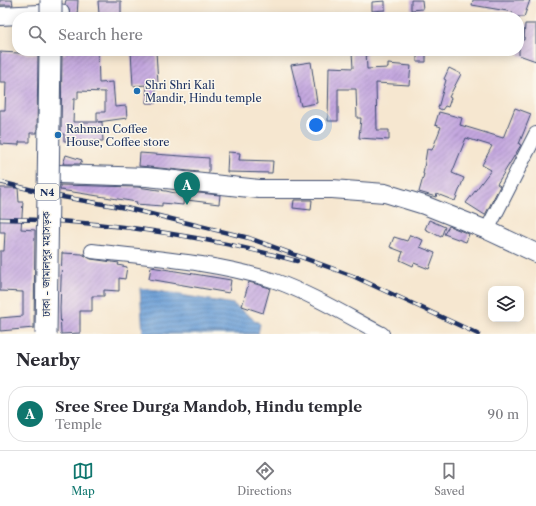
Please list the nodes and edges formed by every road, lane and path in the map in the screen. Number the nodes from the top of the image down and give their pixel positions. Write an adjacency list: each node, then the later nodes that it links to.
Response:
1 (56, 9): 2 (main road)
2 (32, 12)
3 (12, 14): 4 (main road)
4 (0, 16)
5 (50, 56): 12 (highway, ঢাকা - জামালপুর মহাসড়ক / N4, bridge)
6 (59, 56): 8 (main road)
7 (536, 134): 9 (street)
8 (58, 174): 9 (main road); 13 (main road)
9 (487, 230): 11 (main road)
10 (92, 251): 14 (street)
11 (536, 254)
12 (46, 334)
13 (56, 334)
14 (382, 334)

